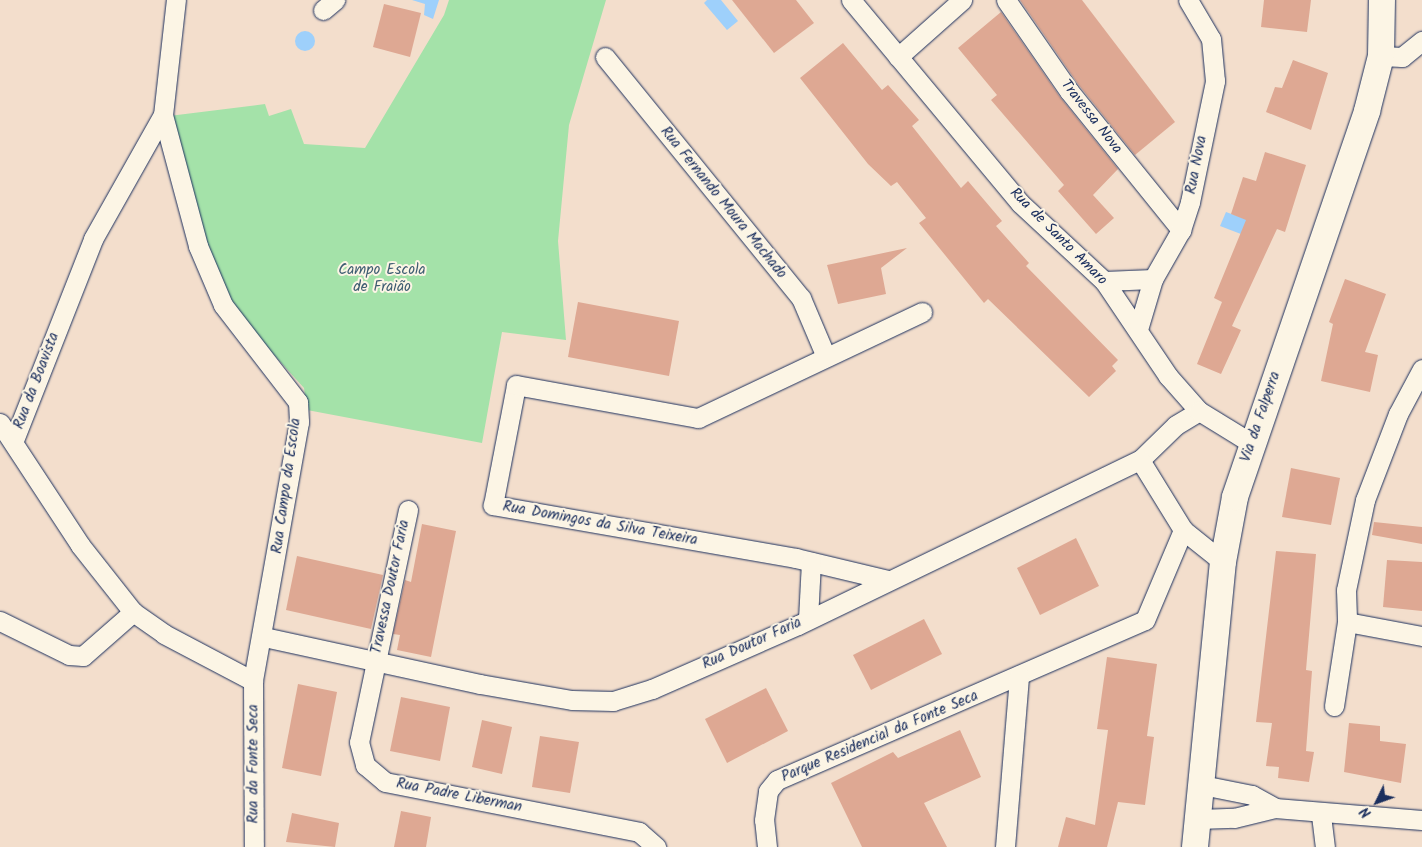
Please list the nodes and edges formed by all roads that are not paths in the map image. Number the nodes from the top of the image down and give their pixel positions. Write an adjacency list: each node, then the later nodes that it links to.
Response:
1 (176, 0): 11 (street, Rua da Boavista)
2 (851, 0): 9 (street, Rua de Santo Amaro)
3 (962, 0): 9 (street)
4 (1006, 0): 12 (street, Travessa Nova)
5 (1188, 0): 12 (street, Rua Nova)
6 (1382, 0): 8 (main road, Via da Falperra)
7 (1422, 41): 8 (street)
8 (1381, 56): 22 (main road, Via da Falperra)
9 (898, 57): 14 (street, Rua de Santo Amaro)
10 (605, 58): 17 (street, Rua Fernando Moura Machado)
11 (163, 114): 21 (street, Rua da Boavista); 34 (street, Rua Campo da Escola)
12 (1180, 230): 13 (street, Rua Nova)
13 (1153, 279): 14 (street); 16 (street, Rua Nova)
14 (1104, 281): 16 (street, Rua de Santo Amaro)
15 (922, 312): 17 (street, Rua Domingos da Silva Teixeira)
16 (1138, 326): 19 (street, Rua de Santo Amaro)
17 (826, 358): 26 (street, Rua Domingos da Silva Teixeira)
18 (1422, 369): 32 (street)
19 (1199, 411): 22 (street, Rua de Santo Amaro); 23 (street, Rua Doutor Faria)
20 (0, 423): 21 (street)
21 (14, 440): 29 (street, Rua da Boavista)
22 (1250, 443): 27 (main road, Via da Falperra)
23 (1140, 460): 25 (street); 28 (street, Rua Doutor Faria)
24 (408, 510): 35 (street, Travessa Doutor Faria)
25 (1183, 530): 27 (street); 36 (street, Parque Residencial da Fonte Seca)
26 (810, 562): 28 (street, Rua Domingos da Silva Teixeira); 30 (street)
27 (1223, 562): 39 (main road, Via da Falperra)
28 (888, 580): 30 (street, Rua Doutor Faria)
29 (133, 612): 31 (street); 37 (street, Rua da Boavista)
30 (808, 619): 35 (street, Rua Doutor Faria)
31 (0, 621)
32 (1348, 622): 33 (street); 38 (street)
33 (1422, 636)
34 (264, 637): 35 (street, Rua Doutor Faria); 37 (street, Rua Campo da Escola)
35 (375, 663): 45 (street, Rua Padre Liberman)
36 (1019, 676): 46 (street, Parque Residencial da Fonte Seca); 47 (street)
37 (253, 681): 44 (street, Rua da Fonte Seca)
38 (1334, 706)
39 (1202, 784): 40 (street); 42 (main road, Via da Falperra)
40 (1275, 808): 41 (street); 42 (street)
41 (1321, 815): 43 (street); 49 (street)
42 (1198, 819): 48 (main road, Via da Falperra)
43 (1422, 820)
44 (254, 847)
45 (656, 847)
46 (767, 847)
47 (1005, 847)
48 (1195, 847)
49 (1325, 847)

